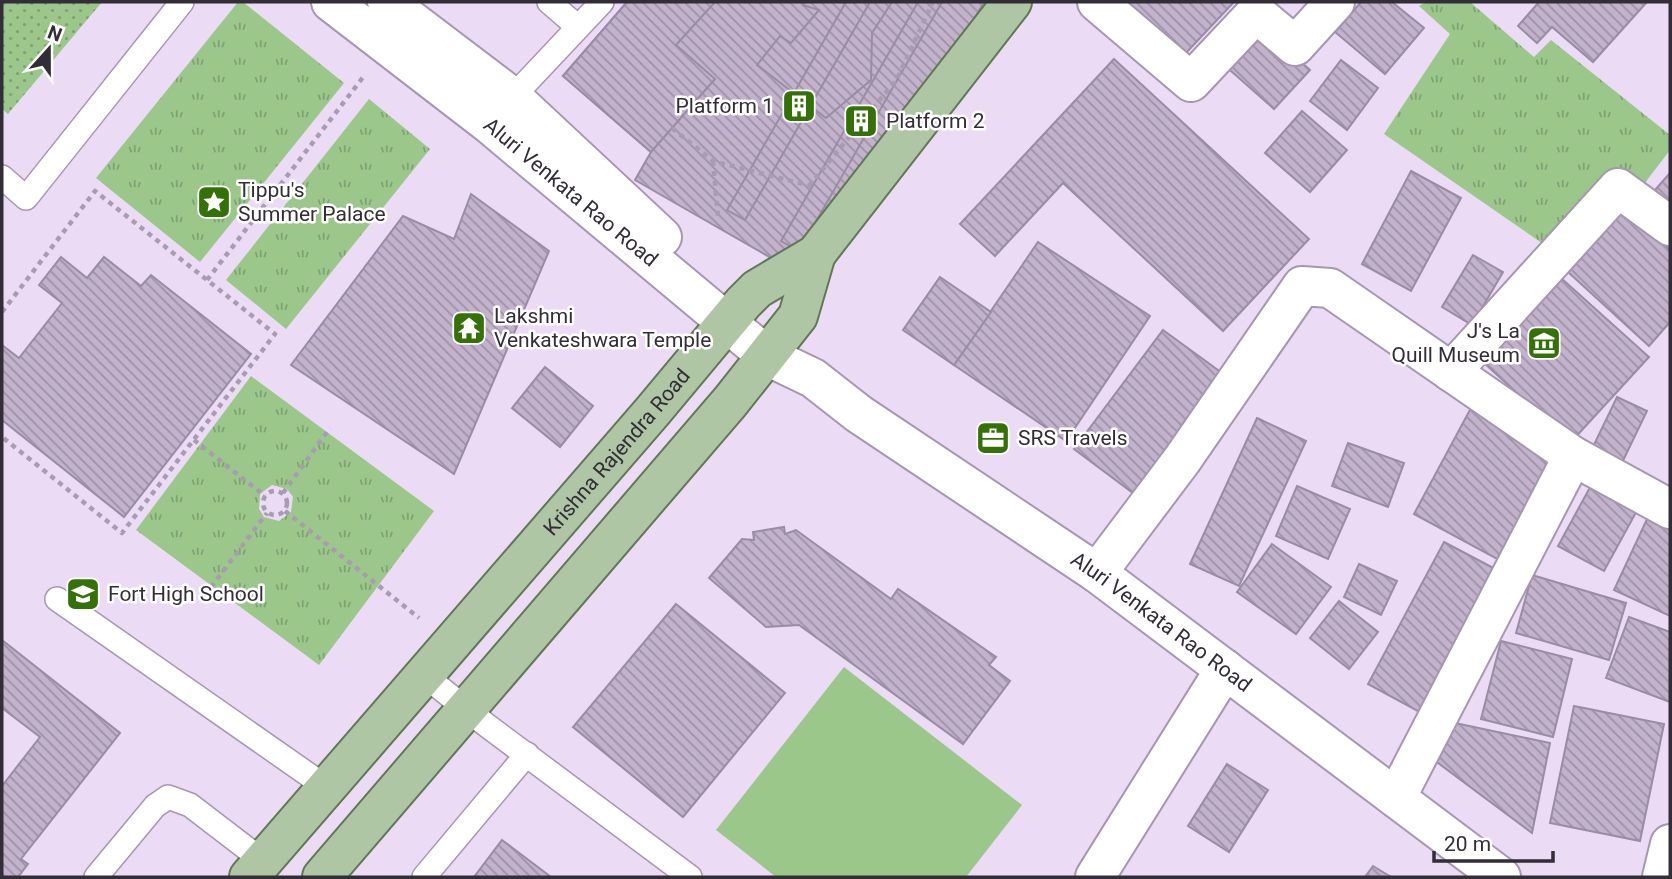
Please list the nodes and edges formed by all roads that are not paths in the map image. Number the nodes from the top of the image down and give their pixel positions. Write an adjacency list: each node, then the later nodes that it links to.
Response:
1 (182, 2): 11 (lane)
2 (331, 2): 8 (street, Aluri Venkata Rao Road)
3 (549, 2): 9 (lane)
4 (602, 2): 9 (lane)
5 (1012, 2): 13 (main road, Krishna Rajendra Road)
6 (1097, 2): 7 (street)
7 (1335, 2)
8 (395, 15): 10 (street, Aluri Venkata Rao Road)
9 (578, 27): 10 (lane)
10 (500, 110): 14 (street, Aluri Venkata Rao Road)
11 (2, 177)
12 (1670, 226): 16 (street)
13 (816, 254): 14 (main road, Krishna Rajendra Road); 15 (main road)
14 (735, 313): 15 (street, Aluri Venkata Rao Road); 22 (main road, Krishna Rajendra Road)
15 (775, 347): 19 (street, Aluri Venkata Rao Road); 23 (main road)
16 (1451, 372): 17 (street); 19 (street)
17 (1573, 456): 18 (street); 26 (street)
18 (1670, 509)
19 (1097, 573): 21 (street, Aluri Venkata Rao Road)
20 (57, 598): 25 (lane)
21 (1225, 669): 26 (street, Aluri Venkata Rao Road); 33 (street)
22 (424, 675): 23 (lane); 25 (main road, Krishna Rajendra Road)
23 (466, 709): 24 (lane); 30 (main road)
24 (527, 754): 31 (lane); 32 (lane)
25 (326, 788): 28 (main road, Krishna Rajendra Road)
26 (1396, 798): 34 (street, Aluri Venkata Rao Road)
27 (1670, 844): 35 (street)
28 (256, 869): 29 (lane)
29 (96, 877)
30 (322, 877)
31 (424, 877)
32 (690, 877)
33 (1095, 877)
34 (1502, 877)
35 (1662, 877)

